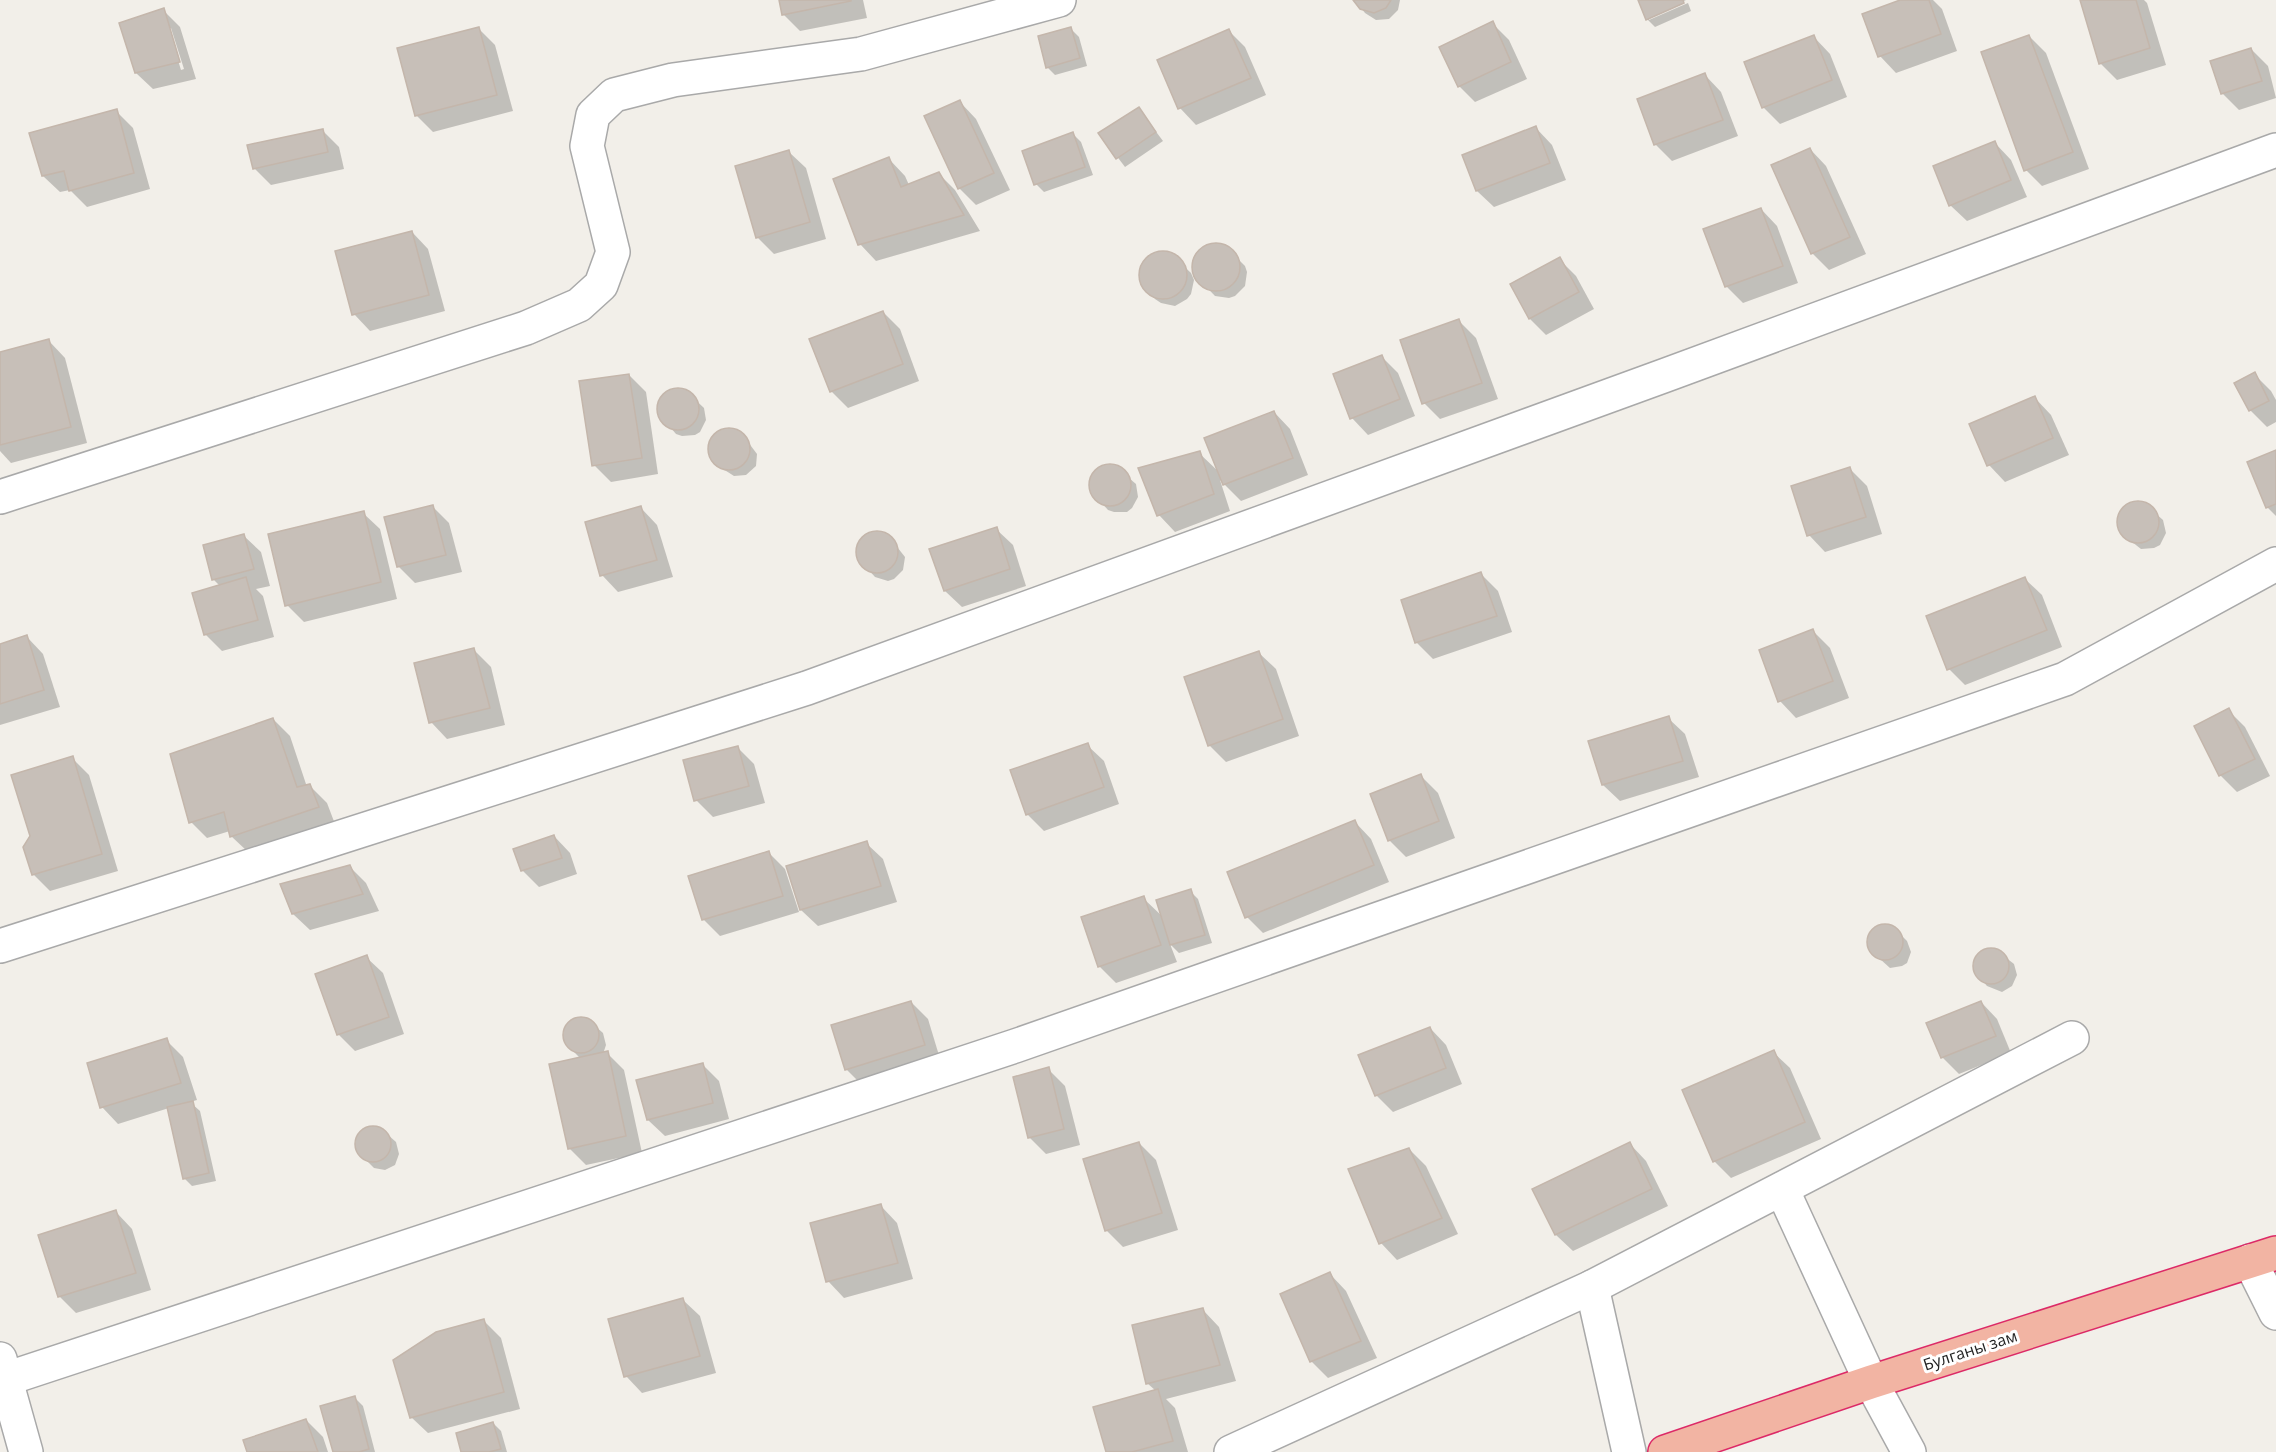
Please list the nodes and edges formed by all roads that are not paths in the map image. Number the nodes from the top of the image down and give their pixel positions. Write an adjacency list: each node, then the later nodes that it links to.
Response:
1 (1059, 0): 3 (street)
2 (2276, 150): 5 (street)
3 (0, 497)
4 (2276, 564): 11 (street)
5 (0, 946)
6 (2073, 1038): 7 (street)
7 (1782, 1189): 9 (street); 12 (street)
8 (2263, 1257): 10 (street); 12 (highway, Булганы зам)
9 (1592, 1287): 15 (street); 16 (street)
10 (2276, 1314)
11 (2, 1373): 14 (street)
12 (1871, 1382): 13 (street); 17 (highway, Булганы зам)
13 (1905, 1450)
14 (26, 1452)
15 (1230, 1452)
16 (1629, 1452)
17 (1665, 1452)

